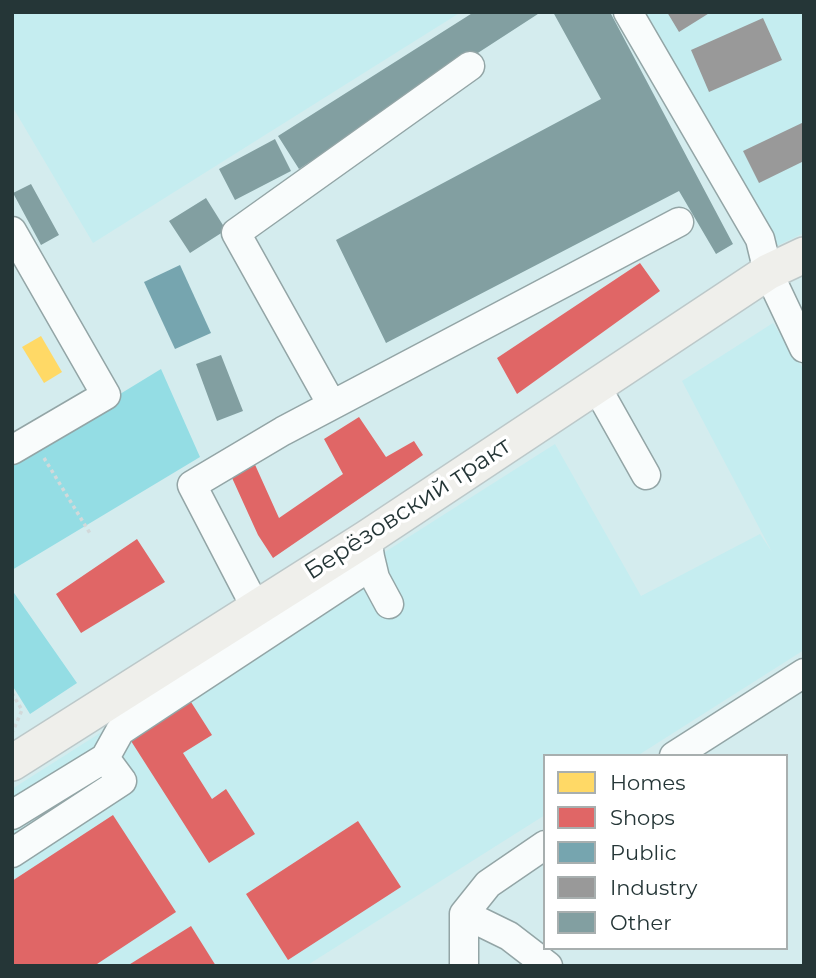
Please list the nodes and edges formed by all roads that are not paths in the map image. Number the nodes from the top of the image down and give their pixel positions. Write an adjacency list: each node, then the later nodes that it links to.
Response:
1 (628, 12): 6 (street)
2 (470, 66): 9 (street)
3 (680, 222): 9 (street)
4 (12, 231): 10 (street)
5 (804, 255): 6 (main road, Берёзовский тракт)
6 (768, 272): 7 (street); 8 (main road, Берёзовский тракт)
7 (804, 348)
8 (596, 386): 11 (street); 12 (main road, Берёзовский тракт)
9 (332, 405): 14 (street)
10 (22, 444)
11 (646, 475)
12 (368, 547): 13 (street); 14 (main road, Берёзовский тракт); 17 (street)
13 (389, 604)
14 (256, 608): 18 (main road, Берёзовский тракт)
15 (804, 673): 16 (street)
16 (677, 754)
17 (105, 758): 19 (street); 21 (street)
18 (12, 763)
19 (12, 815)
20 (543, 846): 22 (street)
21 (12, 853)
22 (464, 914): 23 (street); 24 (street)
23 (464, 966)
24 (548, 966)

